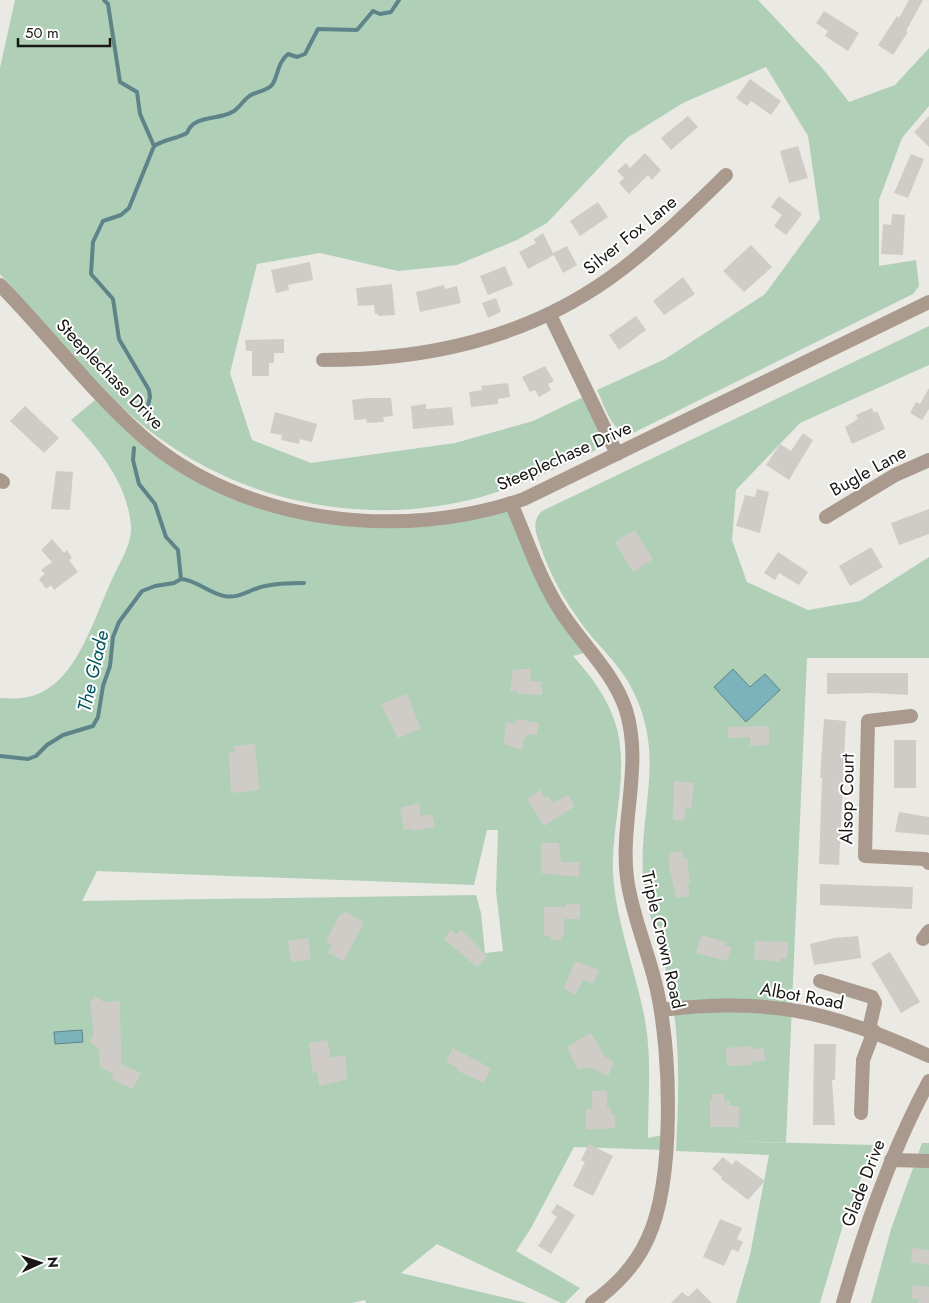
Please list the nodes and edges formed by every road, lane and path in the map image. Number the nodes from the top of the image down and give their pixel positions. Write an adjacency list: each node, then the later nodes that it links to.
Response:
1 (726, 175): 4 (street, Silver Fox Lane)
2 (0, 284): 8 (street, Steeplechase Drive)
3 (929, 302): 6 (street, Steeplechase Drive)
4 (550, 315): 5 (street, Silver Fox Lane); 6 (street)
5 (323, 360)
6 (617, 454): 8 (street, Steeplechase Drive)
7 (929, 460): 9 (street, Bugle Lane)
8 (511, 503): 13 (street, Triple Crown Road)
9 (826, 517)
10 (911, 716): 11 (street, Alsop Court)
11 (929, 863)
12 (820, 981): 14 (street)
13 (661, 1010): 14 (street, Albot Road); 20 (street, Triple Crown Road)
14 (872, 1030): 15 (street, Albot Road); 17 (street)
15 (929, 1056)
16 (929, 1080): 18 (street, Glade Drive)
17 (861, 1113)
18 (891, 1160): 19 (street); 21 (street, Glade Drive)
19 (929, 1161)
20 (592, 1303)
21 (843, 1303)

